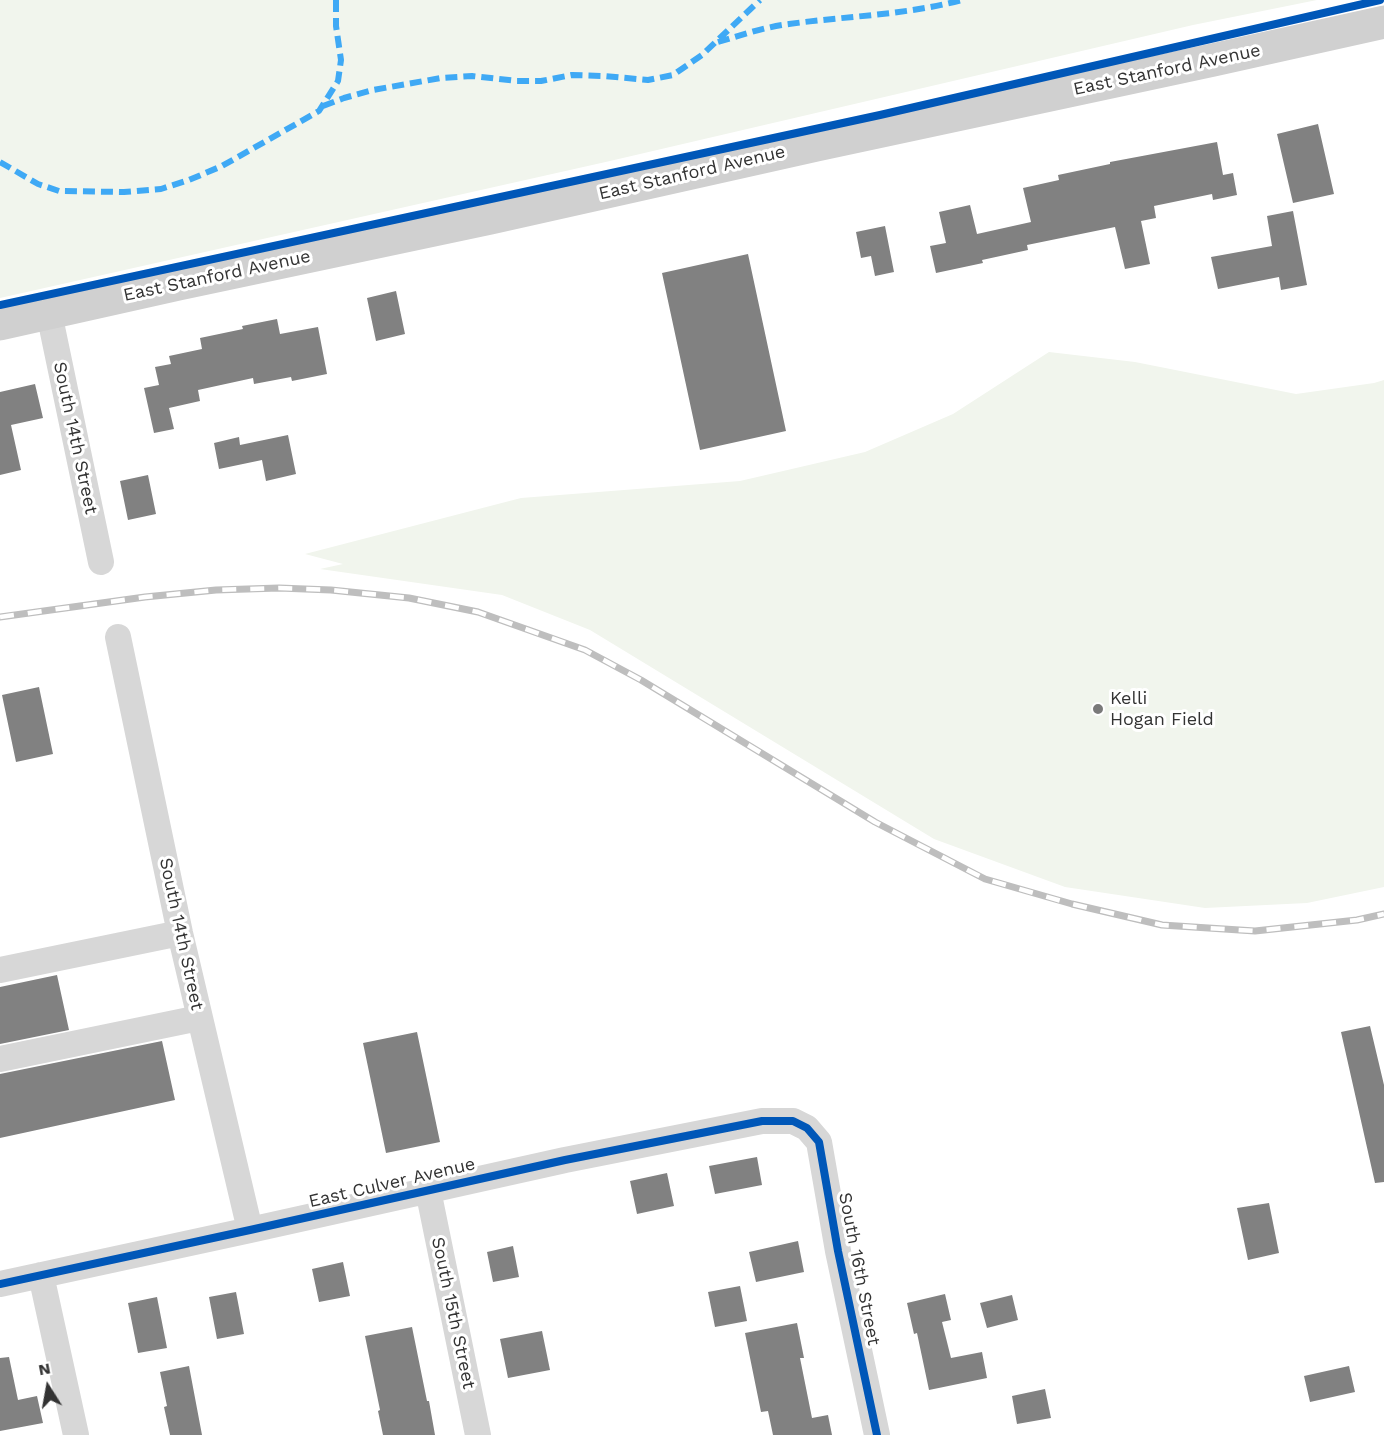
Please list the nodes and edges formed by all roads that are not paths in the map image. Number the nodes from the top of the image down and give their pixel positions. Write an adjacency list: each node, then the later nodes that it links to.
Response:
1 (1384, 22): 2 (main road, East Stanford Avenue)
2 (49, 313): 3 (main road, East Stanford Avenue); 4 (street, South 14th Street)
3 (0, 324)
4 (101, 562)
5 (117, 637): 6 (street, South 14th Street)
6 (180, 933): 7 (street); 8 (street, South 14th Street)
7 (0, 970)
8 (199, 1018): 9 (street); 12 (street, South 14th Street)
9 (0, 1059)
10 (793, 1121): 11 (street, East Culver Avenue); 17 (street, South 16th Street)
11 (428, 1190): 12 (street, East Culver Avenue); 16 (street, South 15th Street)
12 (250, 1230): 13 (street, East Culver Avenue)
13 (41, 1275): 14 (street, East Culver Avenue); 15 (street)
14 (0, 1284)
15 (76, 1435)
16 (478, 1435)
17 (877, 1435)

